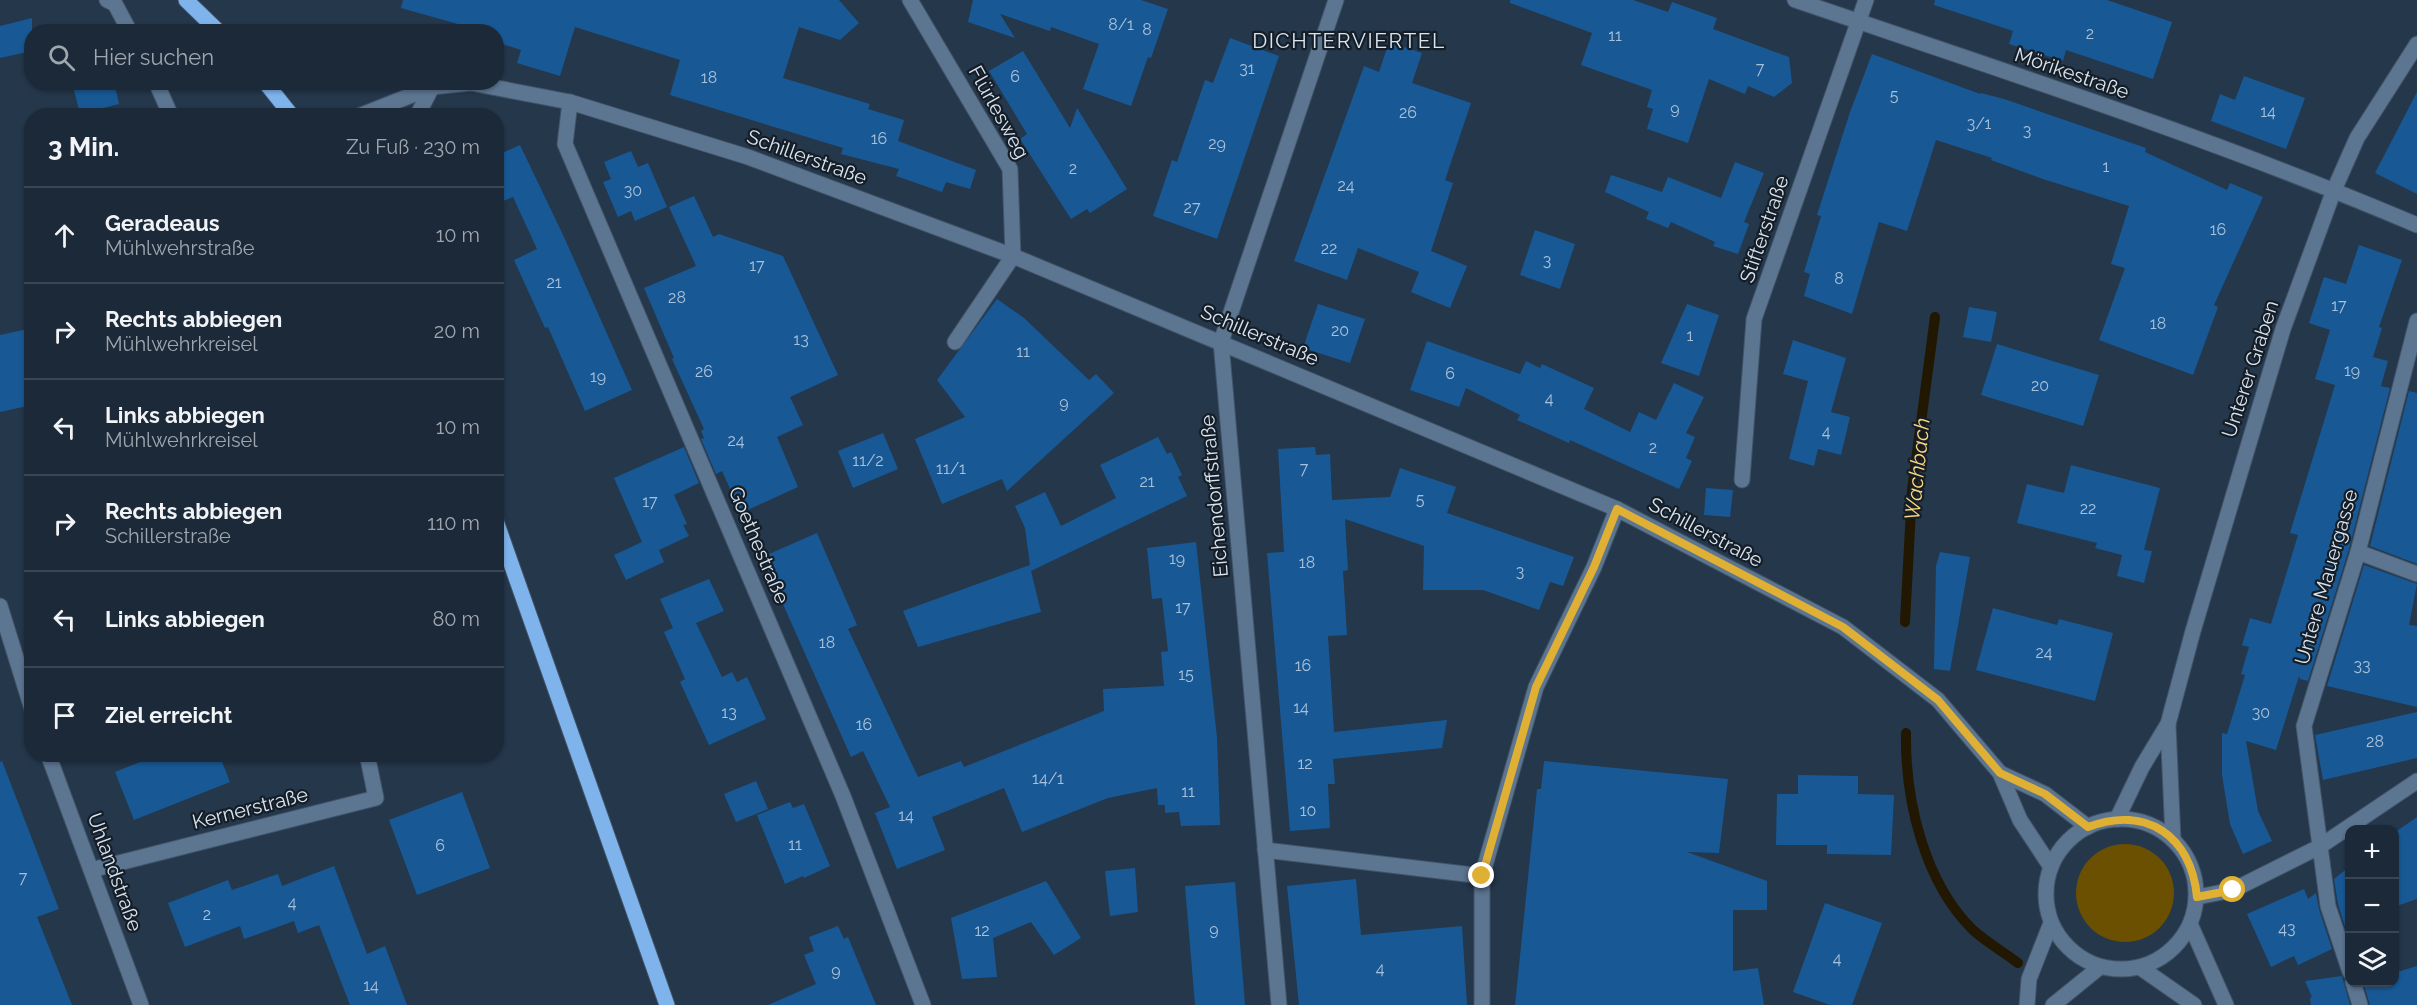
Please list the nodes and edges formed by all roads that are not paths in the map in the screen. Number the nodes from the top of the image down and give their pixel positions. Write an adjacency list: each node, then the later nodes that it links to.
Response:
1 (107, 0): 8 (street)
2 (186, 0): 9 (main road)
3 (910, 0): 23 (street, Flürlesweg)
4 (1336, 0): 26 (street, Eichendorffstraße)
5 (1795, 0): 7 (street, Mörikestraße)
6 (1866, 0): 7 (street, Stifterstraße)
7 (1859, 22): 21 (street, Mörikestraße); 27 (street, Stifterstraße)
8 (126, 24)
9 (211, 24)
10 (2417, 44): 21 (street, Unterer Graben)
11 (504, 89): 16 (street, Schillerstraße)
12 (160, 90): 17 (street)
13 (271, 90): 18 (main road)
14 (424, 90): 19 (street, Schillerstraße)
15 (430, 90): 20 (street)
16 (570, 102): 23 (street, Schillerstraße); 56 (street, Goethestraße)
17 (167, 108)
18 (285, 108)
19 (379, 108)
20 (421, 108)
21 (2334, 190): 22 (street, Mörikestraße); 34 (street, Unterer Graben)
22 (2417, 225)
23 (1013, 256): 25 (street); 26 (street, Schillerstraße)
24 (2417, 321): 30 (street, Untere Mauergasse)
25 (955, 342)
26 (1221, 342): 28 (street, Schillerstraße); 43 (street, Eichendorffstraße)
27 (1742, 480)
28 (1617, 509): 37 (street, Schillerstraße); 46 (street)
29 (504, 544): 55 (main road)
30 (2358, 552): 31 (street); 42 (street, Untere Mauergasse)
31 (2417, 574)
32 (0, 606): 33 (street)
33 (24, 683)
34 (2168, 724): 39 (street, Unterer Graben); 41 (street, Unterer Graben)
35 (51, 762): 45 (street, Uhlandstraße)
36 (369, 762): 45 (street, Kernerstraße)
37 (2000, 773): 40 (street, Schillerstraße); 44 (street, Schillerstraße)
38 (2417, 781): 42 (street)
39 (2117, 819): 40 (street); 41 (street)
40 (2088, 827): 44 (street)
41 (2173, 839): 47 (street)
42 (2319, 847): 47 (street); 50 (street, Untere Mauergasse)
43 (1266, 850): 46 (street); 57 (street, Eichendorffstraße)
44 (2050, 867): 48 (street)
45 (91, 870): 54 (street, Uhlandstraße)
46 (1482, 876): 58 (street)
47 (2197, 897): 49 (street)
48 (2051, 923): 51 (street); 59 (street)
49 (2191, 926): 52 (street); 62 (street)
50 (2345, 959)
51 (2100, 967): 52 (street); 60 (street)
52 (2141, 968): 61 (street)
53 (2355, 987): 63 (street)
54 (141, 1005)
55 (666, 1005)
56 (923, 1005)
57 (1279, 1005)
58 (1482, 1005)
59 (2027, 1005)
60 (2052, 1005)
61 (2194, 1005)
62 (2226, 1005)
63 (2360, 1005)

